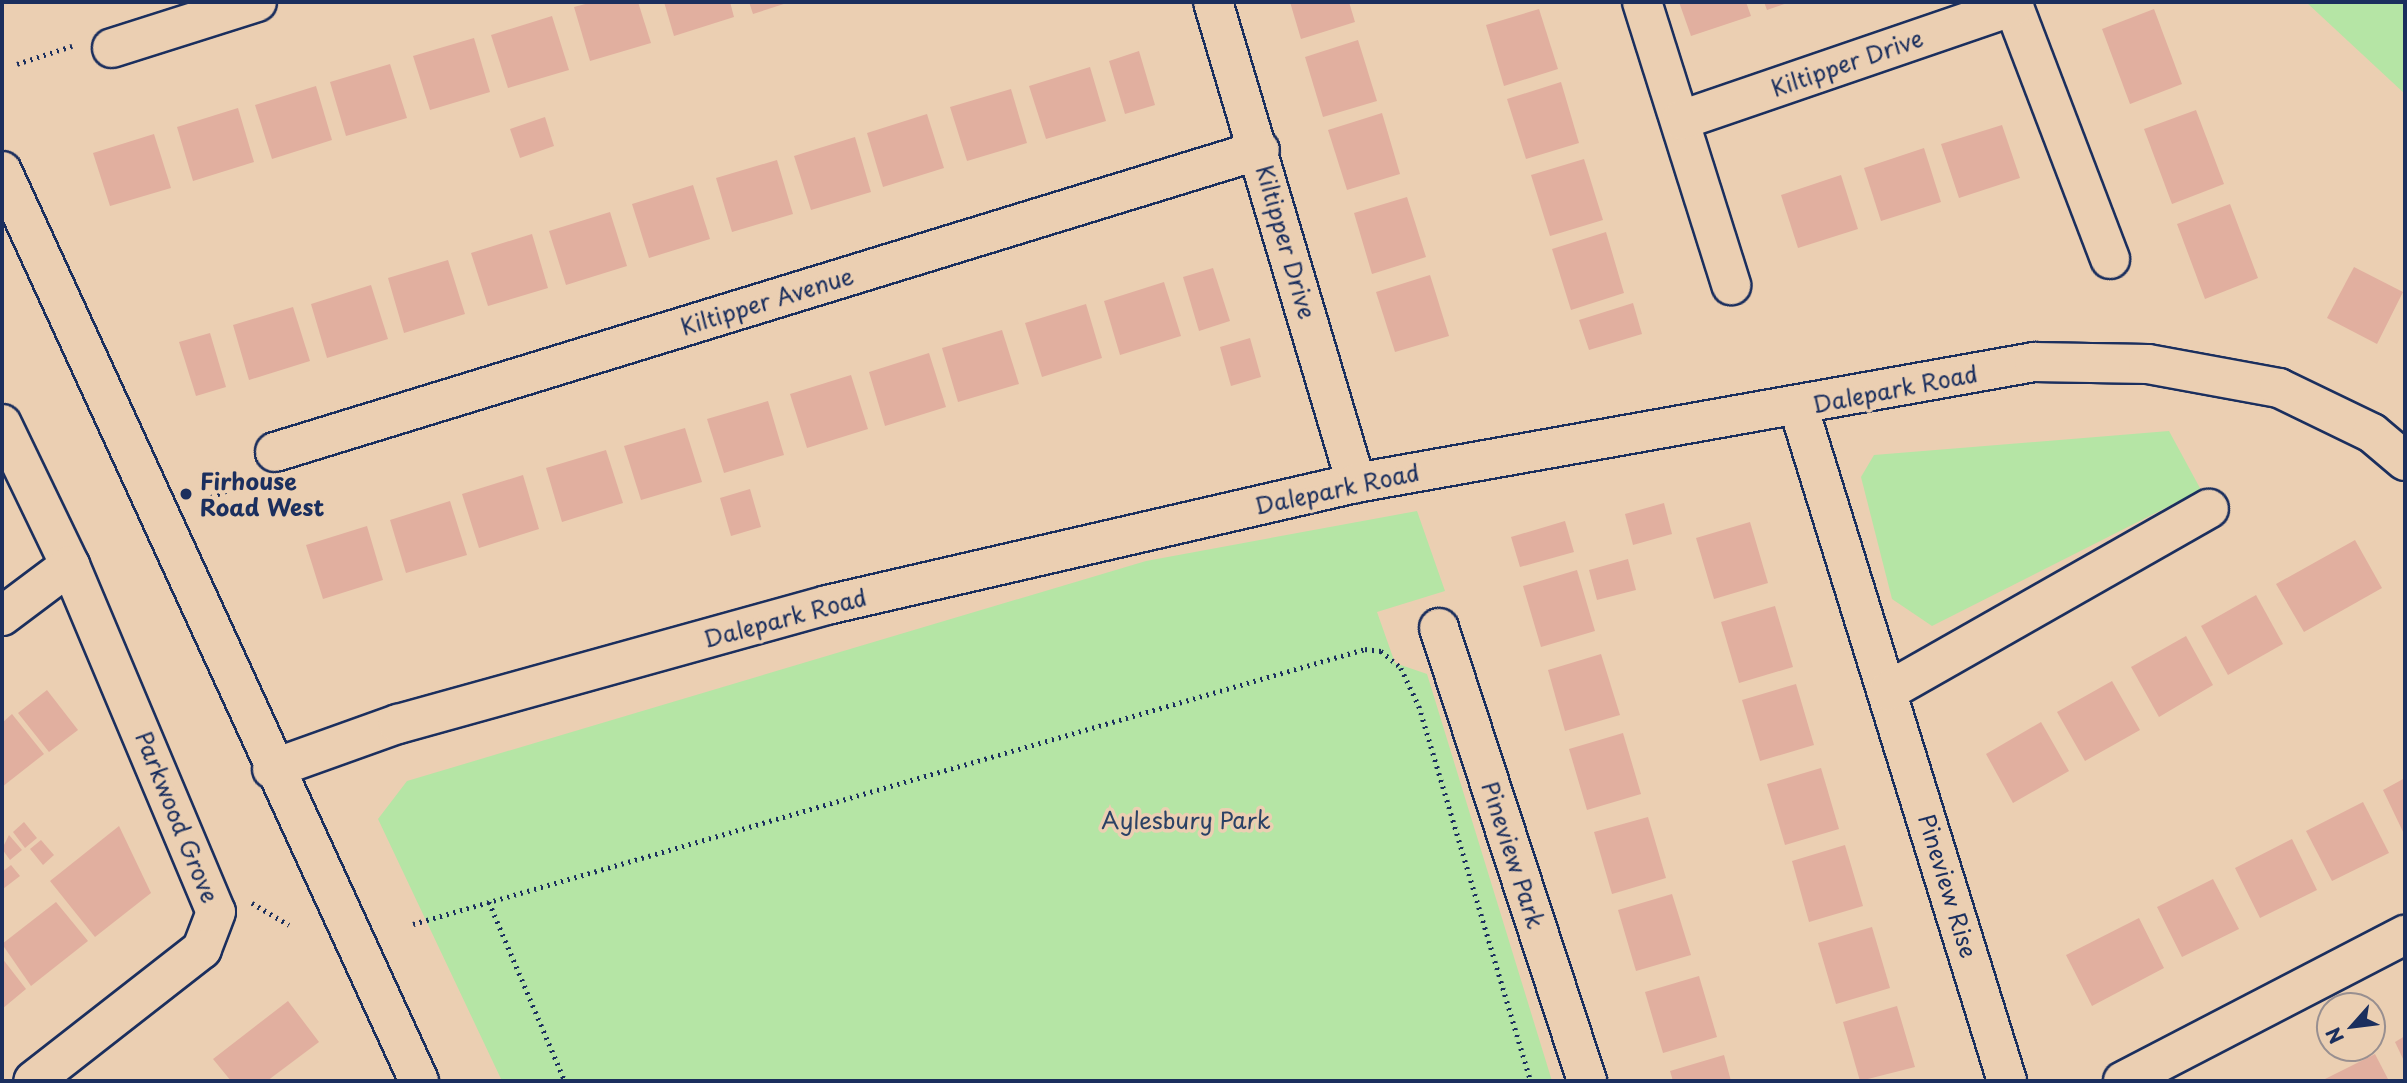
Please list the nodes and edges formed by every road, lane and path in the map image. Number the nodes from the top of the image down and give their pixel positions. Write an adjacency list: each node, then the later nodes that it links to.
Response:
1 (257, 2): 5 (street)
2 (1213, 2): 8 (street, Kiltipper Drive)
3 (1642, 2): 7 (street)
4 (2013, 4): 7 (street, Kiltipper Drive); 10 (street, Kiltipper Drive)
5 (94, 46): 6 (path)
6 (17, 64)
7 (1681, 120): 11 (street)
8 (1259, 150): 15 (street, Kiltipper Avenue); 16 (street, Kiltipper Drive)
9 (2, 171): 23 (street)
10 (2110, 259)
11 (1731, 285)
12 (1799, 409): 14 (street, Dalepark Road); 16 (street, Dalepark Road); 22 (street, Pineview Rise)
13 (2, 424): 19 (street, Parkwood Grove)
14 (2405, 461)
15 (265, 465): 17 (path)
16 (1356, 483): 23 (street, Dalepark Road)
17 (211, 496)
18 (2209, 509): 22 (street)
19 (70, 565): 20 (street); 27 (street, Parkwood Grove)
20 (2, 616)
21 (1438, 628): 31 (street, Pineview Park)
22 (1888, 691): 32 (street, Pineview Rise)
23 (272, 769): 28 (street)
24 (489, 902): 25 (path); 29 (path); 30 (path)
25 (413, 924)
26 (2405, 935): 33 (street)
27 (33, 1081)
28 (419, 1081)
29 (565, 1081)
30 (1531, 1081)
31 (1587, 1081)
32 (2007, 1081)
33 (2123, 1081)

